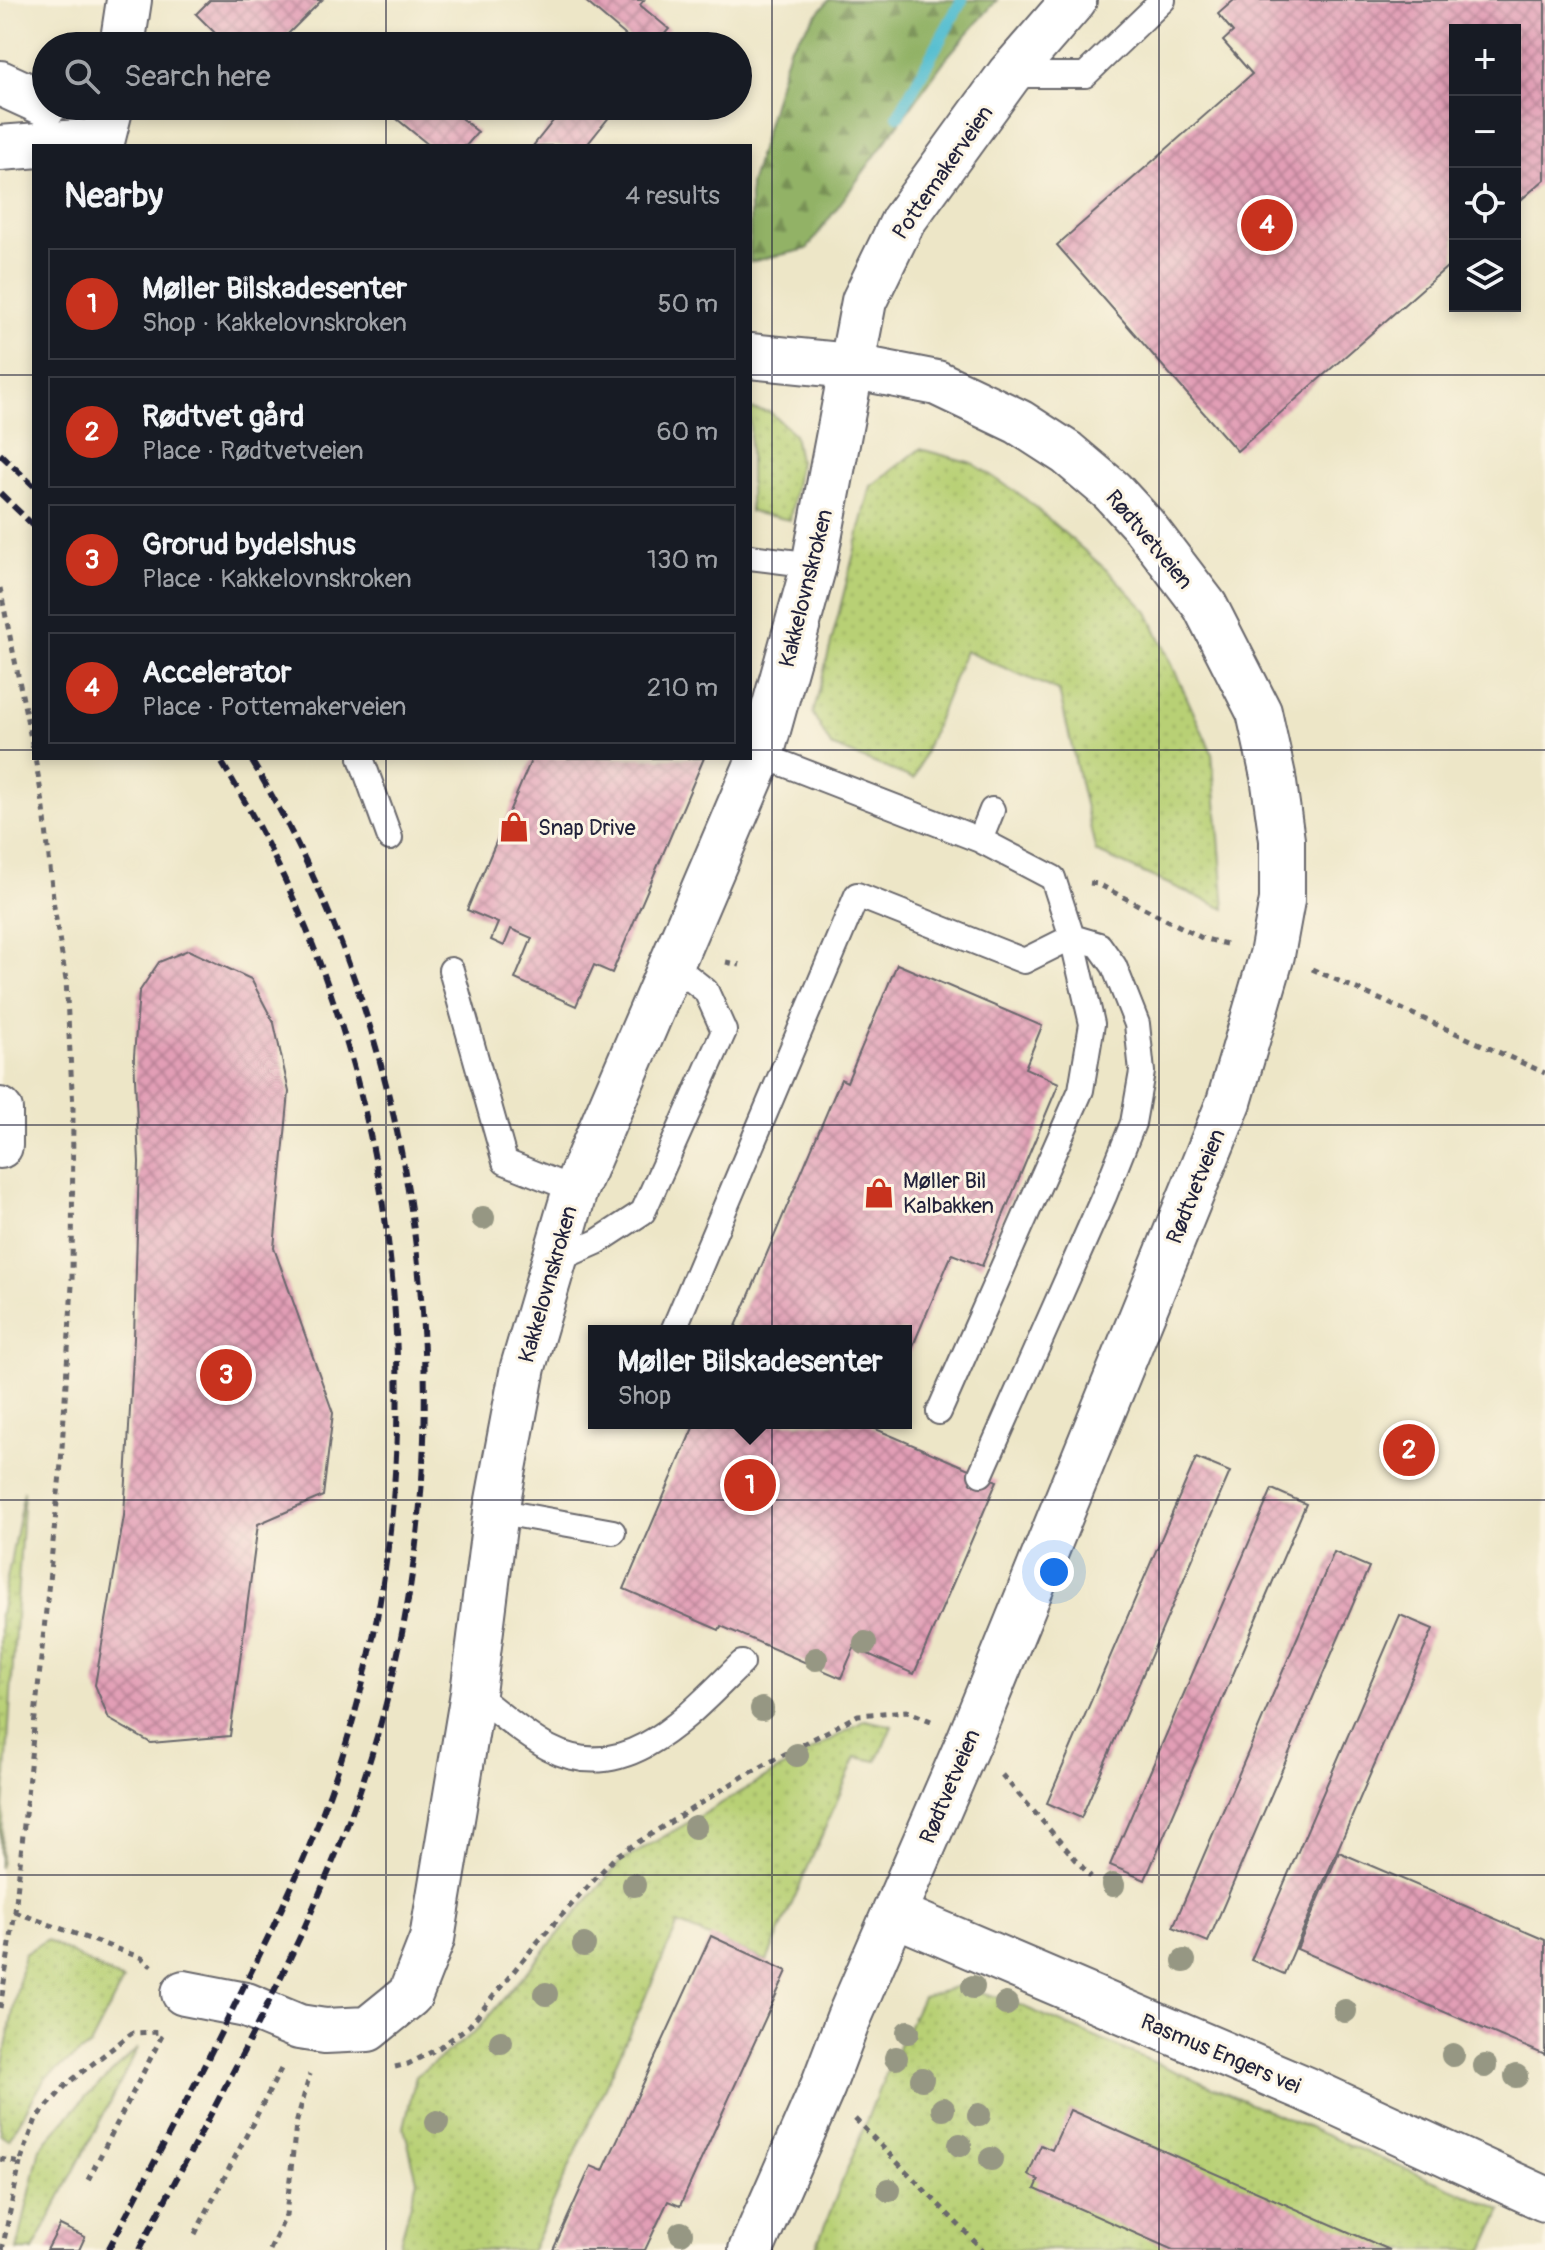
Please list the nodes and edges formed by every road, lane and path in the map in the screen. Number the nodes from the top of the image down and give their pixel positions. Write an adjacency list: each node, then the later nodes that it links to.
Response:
1 (129, 0): 4 (main road)
2 (1074, 0): 5 (main road, Pottemakerveien)
3 (1163, 0): 5 (lane)
4 (124, 32)
5 (1009, 75): 15 (main road, Pottemakerveien)
6 (0, 83): 7 (main road)
7 (32, 98)
8 (63, 120): 10 (main road)
9 (103, 120): 11 (main road)
10 (88, 144)
11 (90, 144)
12 (32, 147): 13 (main road)
13 (0, 148)
14 (752, 356): 15 (main road, Rødtvetveien)
15 (850, 366): 17 (main road, Kakkelovnskroken); 28 (main road, Rødtvetveien)
16 (752, 557): 17 (lane)
17 (814, 565): 20 (main road, Kakkelovnskroken)
18 (0, 588): 19 (path)
19 (32, 746)
20 (761, 755): 25 (lane); 29 (main road, Kakkelovnskroken)
21 (35, 760): 45 (path)
22 (362, 760): 24 (lane)
23 (992, 810): 25 (lane)
24 (390, 838)
25 (980, 840): 26 (lane)
26 (1053, 878): 27 (lane); 28 (path)
27 (1072, 937): 36 (lane); 37 (lane); 38 (lane)
28 (1272, 955): 31 (path); 46 (main road, Rødtvetveien)
29 (672, 964): 34 (main road, Kakkelovnskroken); 35 (lane)
30 (451, 970): 34 (lane)
31 (1545, 1073)
32 (0, 1110): 33 (main road)
33 (0, 1146)
34 (575, 1190): 35 (main road, Kakkelovnskroken)
35 (554, 1261): 39 (main road, Kakkelovnskroken)
36 (676, 1325)
37 (939, 1412)
38 (981, 1474)
39 (496, 1511): 40 (lane); 42 (main road, Kakkelovnskroken)
40 (613, 1532)
41 (742, 1663): 42 (lane)
42 (473, 1693): 49 (main road, Kakkelovnskroken)
43 (997, 1770): 44 (path)
44 (1091, 1877)
45 (15, 1912): 47 (path); 48 (path)
46 (895, 1914): 51 (main road, Rødtvetveien); 54 (main road, Rasmus Engers vei)
47 (184, 1993): 49 (main road, Kakkelovnskroken); 53 (path)
48 (0, 2008)
49 (325, 2031): 57 (path)
50 (283, 2066): 55 (path)
51 (823, 2086): 58 (main road, Rødtvetveien); 59 (path)
52 (20, 2163): 56 (path)
53 (88, 2180)
54 (1545, 2199)
55 (195, 2234)
56 (2, 2250)
57 (270, 2250)
58 (751, 2250)
59 (983, 2250)

